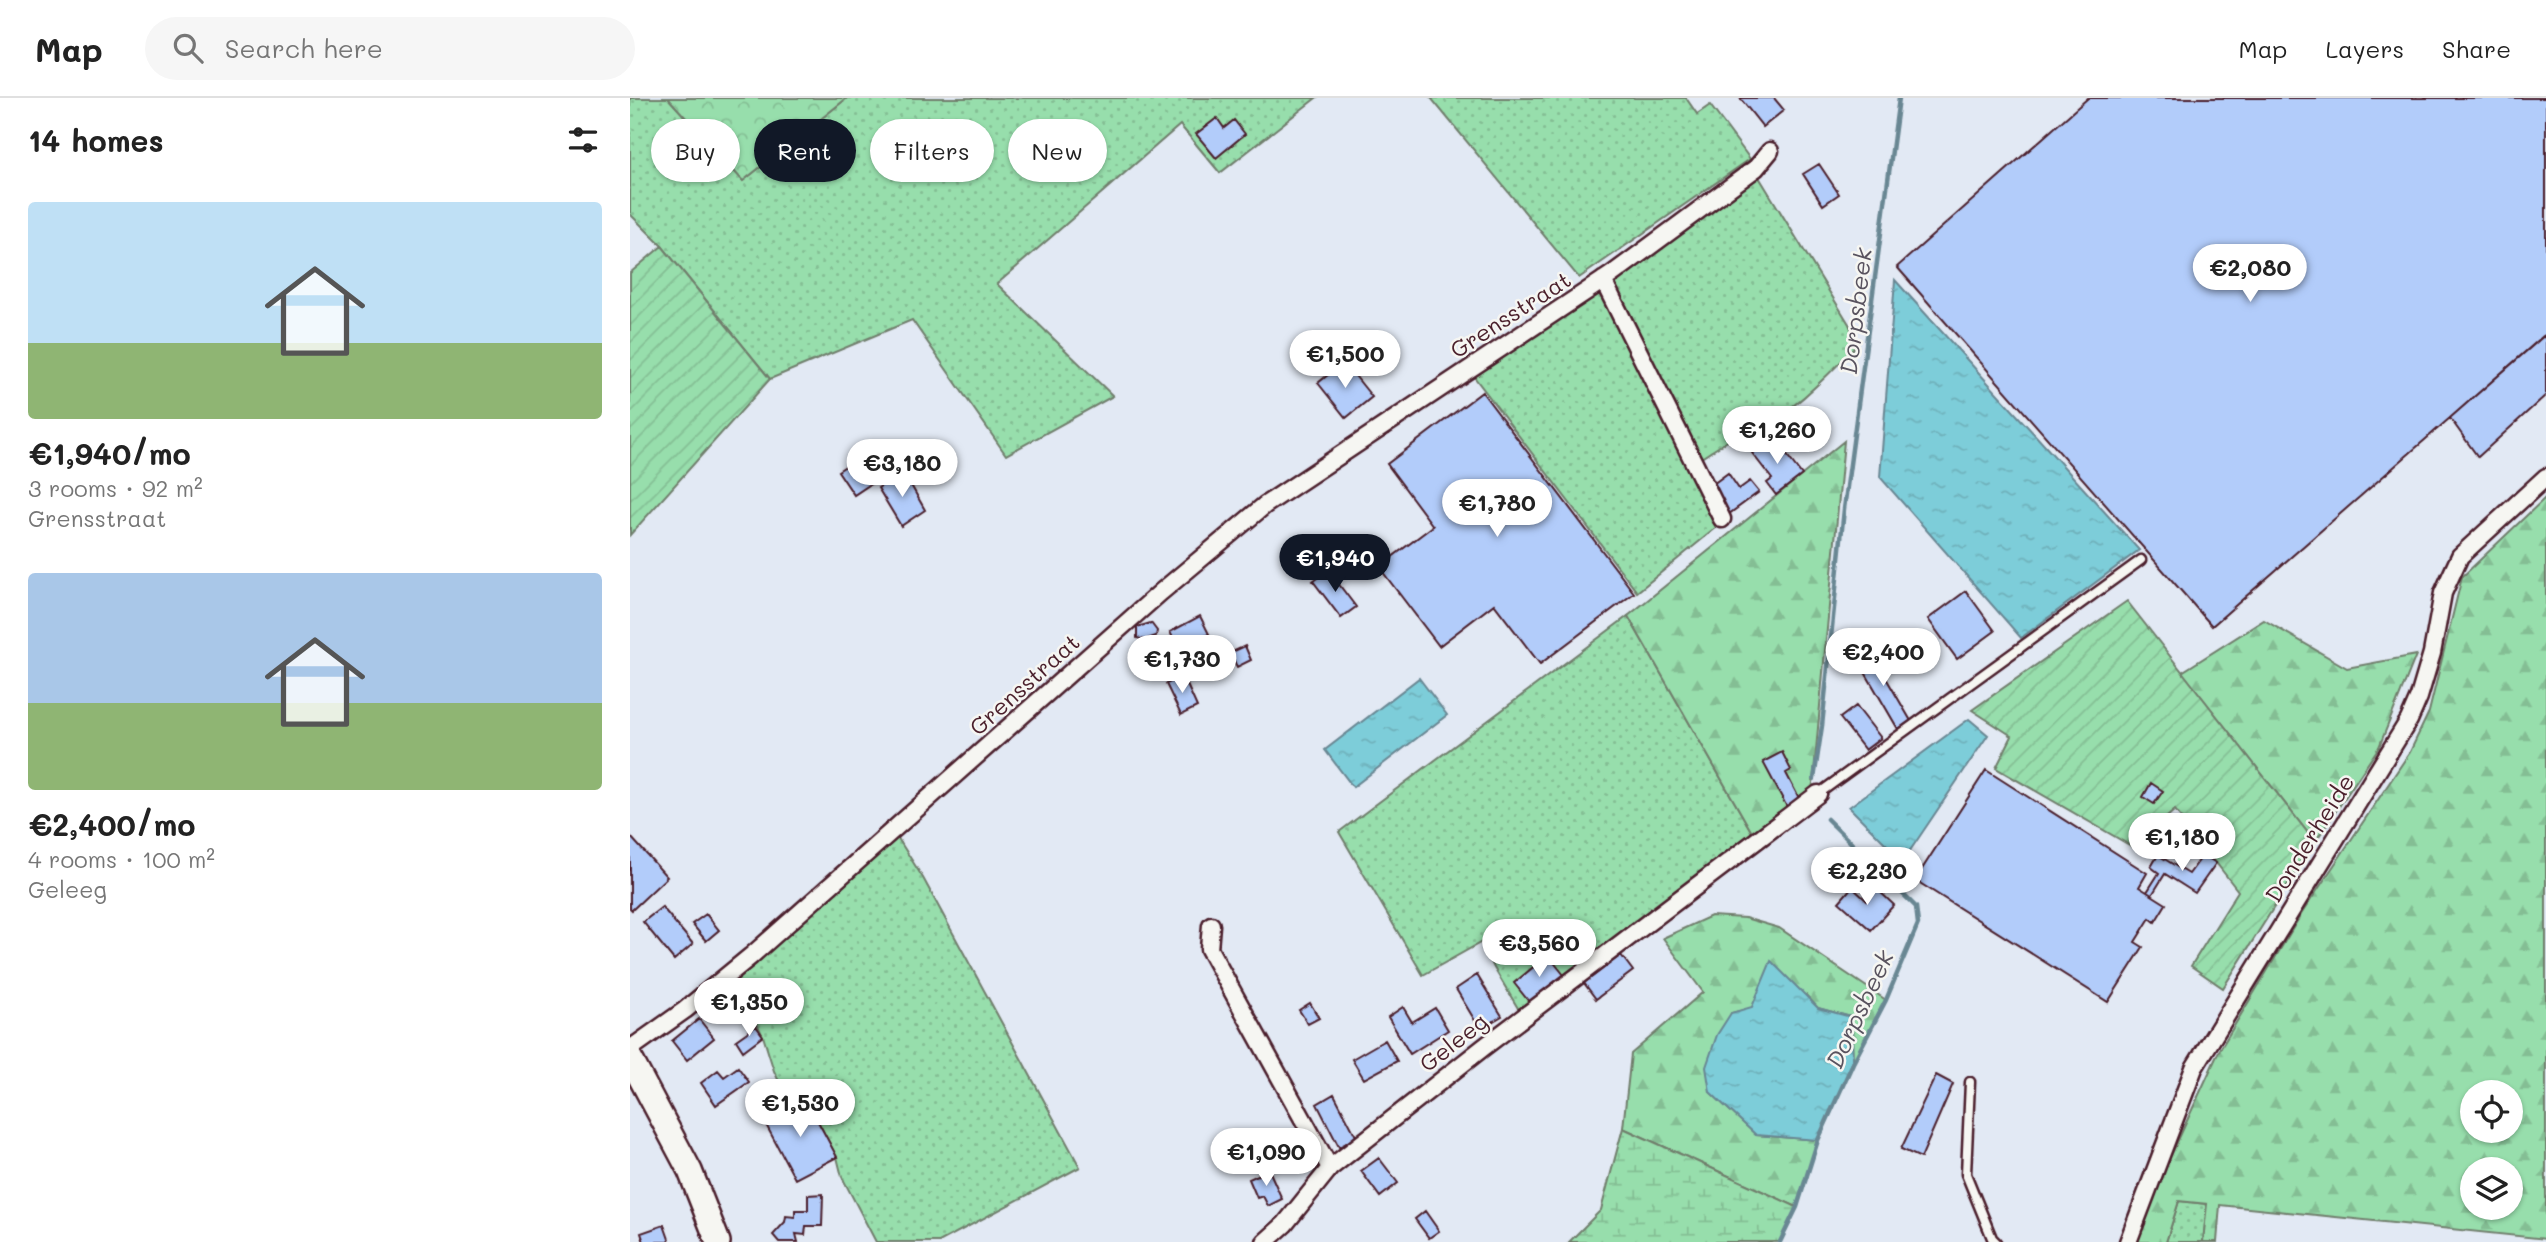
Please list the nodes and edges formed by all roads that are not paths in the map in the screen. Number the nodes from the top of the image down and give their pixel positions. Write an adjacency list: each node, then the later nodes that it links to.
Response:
1 (1770, 151): 2 (street, Grensstraat)
2 (1603, 280): 4 (street, Grensstraat); 8 (street, Grensstraat)
3 (2546, 477): 15 (street, Donderheide)
4 (1722, 519)
5 (2141, 560): 6 (lane)
6 (1818, 794): 11 (street, Geleeg)
7 (1211, 925): 11 (street)
8 (630, 1049)
9 (630, 1058): 12 (street)
10 (1970, 1082): 14 (lane)
11 (1330, 1168): 13 (street, Geleeg)
12 (718, 1242)
13 (1265, 1242)
14 (1996, 1242)
15 (2128, 1242)

